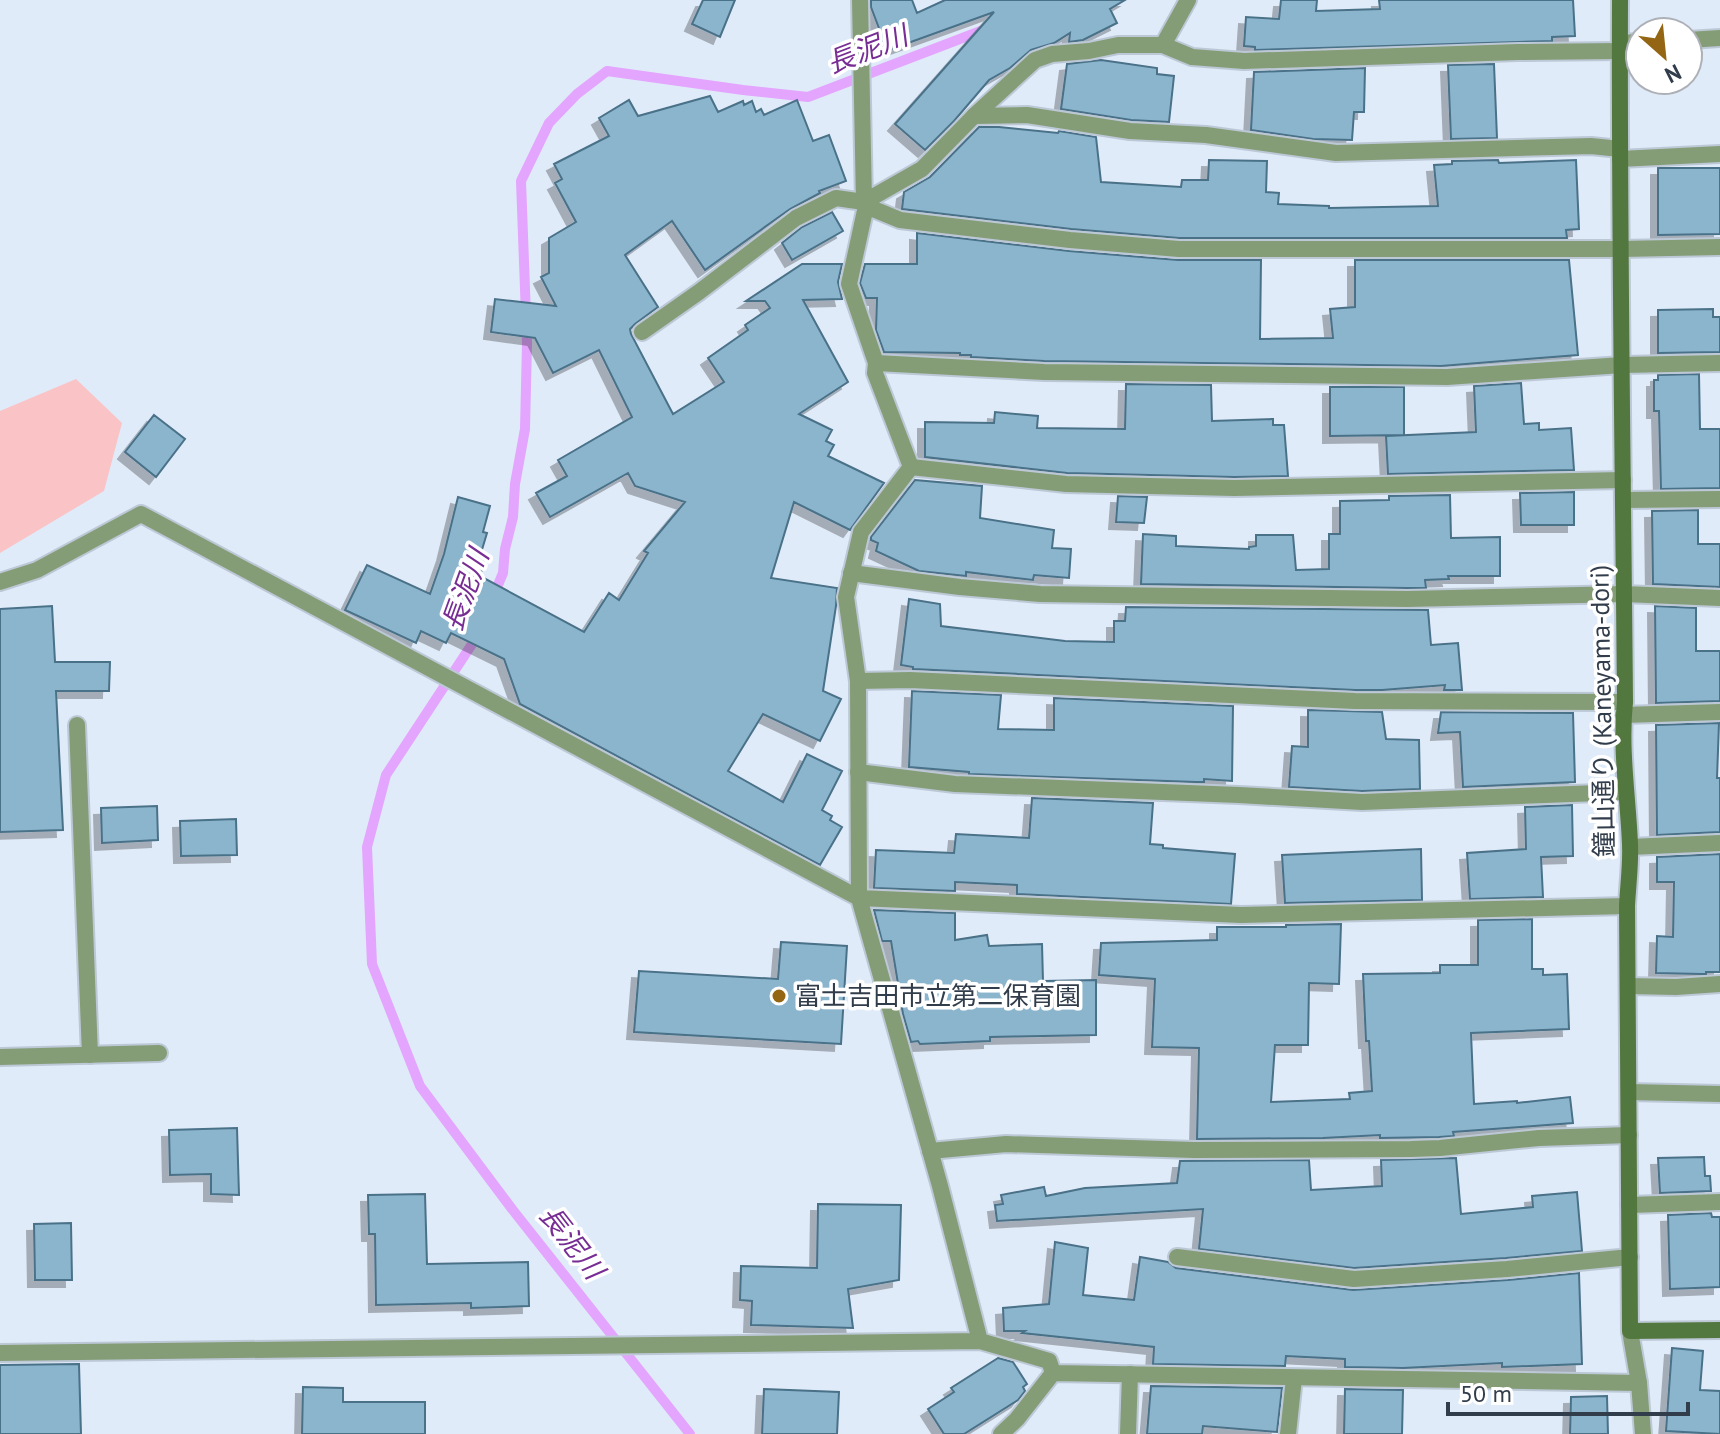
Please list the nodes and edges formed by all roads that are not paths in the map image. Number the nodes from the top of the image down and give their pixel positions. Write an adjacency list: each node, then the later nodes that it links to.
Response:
1 (860, 0): 10 (street)
2 (1188, 0): 4 (street)
3 (1620, 0): 6 (main road, 鐘山通り (Kaneyama-dori))
4 (1163, 45): 6 (street); 7 (street)
5 (1624, 46): 6 (street)
6 (1620, 47): 8 (main road, 鐘山通り (Kaneyama-dori))
7 (974, 116): 8 (street); 10 (street)
8 (1620, 154): 9 (street); 12 (main road, 鐘山通り (Kaneyama-dori))
9 (1720, 154)
10 (865, 204): 12 (street); 13 (street); 14 (street)
11 (1720, 247): 12 (street)
12 (1621, 249): 16 (main road, 鐘山通り (Kaneyama-dori))
13 (642, 332)
14 (876, 363): 16 (street); 17 (street)
15 (1720, 363): 16 (street)
16 (1622, 365): 18 (main road, 鐘山通り (Kaneyama-dori))
17 (911, 467): 18 (street); 21 (street)
18 (1623, 480): 20 (main road, 鐘山通り (Kaneyama-dori))
19 (1720, 499): 20 (street)
20 (1624, 500): 23 (main road, 鐘山通り (Kaneyama-dori))
21 (851, 573): 23 (street); 25 (street)
22 (0, 582): 33 (street)
23 (1624, 594): 24 (street); 26 (main road, 鐘山通り (Kaneyama-dori))
24 (1720, 598)
25 (858, 681): 26 (street); 29 (street)
26 (1624, 708): 27 (street); 30 (main road, 鐘山通り (Kaneyama-dori))
27 (1720, 712)
28 (77, 725): 38 (street)
29 (858, 772): 30 (street); 33 (street)
30 (1626, 792): 32 (main road, 鐘山通り (Kaneyama-dori))
31 (1720, 843): 32 (street)
32 (1630, 847): 34 (main road, 鐘山通り (Kaneyama-dori))
33 (859, 898): 34 (street); 43 (street)
34 (1627, 906): 36 (main road, 鐘山通り (Kaneyama-dori))
35 (1720, 984): 36 (street)
36 (1628, 986): 40 (main road, 鐘山通り (Kaneyama-dori))
37 (159, 1053): 38 (street)
38 (90, 1055): 39 (street)
39 (0, 1057)
40 (1629, 1092): 41 (street); 42 (main road, 鐘山通り (Kaneyama-dori))
41 (1720, 1094)
42 (1629, 1135): 43 (street); 45 (main road, 鐘山通り (Kaneyama-dori))
43 (930, 1151): 50 (street)
44 (1720, 1202): 45 (street)
45 (1629, 1205): 47 (main road, 鐘山通り (Kaneyama-dori))
46 (1177, 1257): 47 (street)
47 (1630, 1257): 49 (main road, 鐘山通り (Kaneyama-dori))
48 (1720, 1330): 49 (main road)
49 (1630, 1331): 55 (street)
50 (980, 1341): 51 (street); 52 (street)
51 (0, 1353)
52 (1053, 1373): 53 (street); 56 (street)
53 (1130, 1374): 54 (street); 57 (street)
54 (1294, 1378): 55 (street); 58 (street)
55 (1639, 1383): 59 (street)
56 (1001, 1434)
57 (1128, 1434)
58 (1288, 1434)
59 (1643, 1434)

